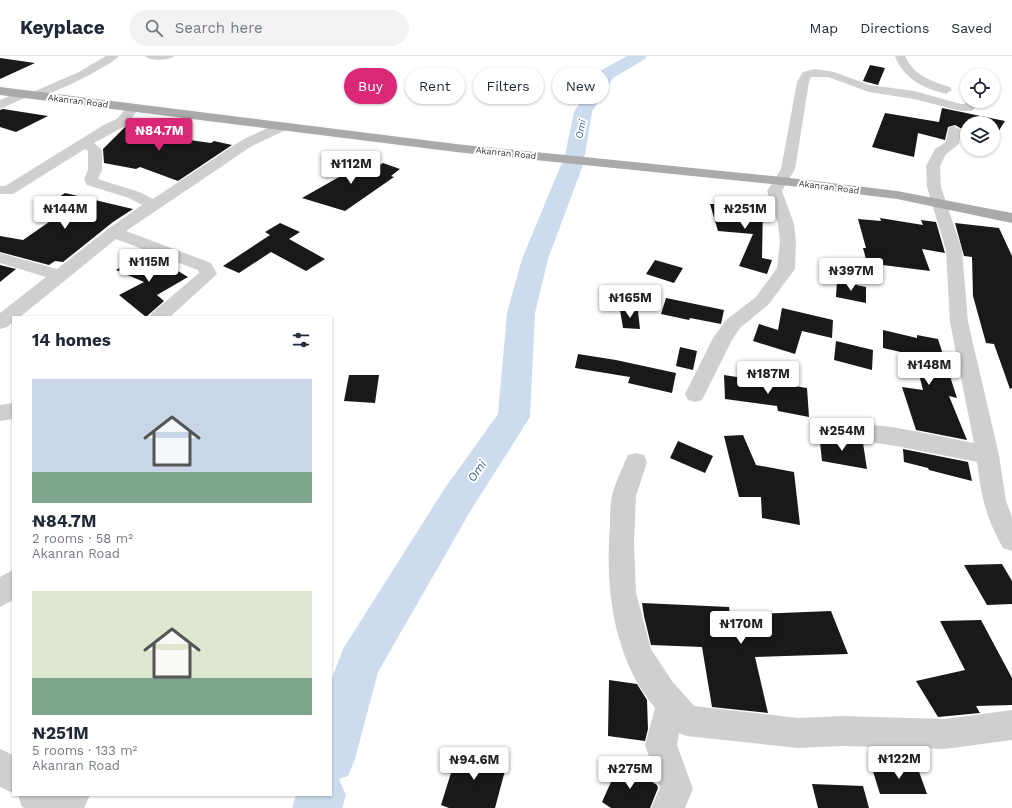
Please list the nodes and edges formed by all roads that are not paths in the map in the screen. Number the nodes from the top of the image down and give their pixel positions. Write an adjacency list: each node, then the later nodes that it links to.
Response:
1 (114, 56): 6 (street)
2 (150, 56): 3 (street)
3 (169, 56)
4 (900, 56): 7 (street)
5 (0, 91): 6 (main road, Akanran Road)
6 (30, 95): 8 (street); 9 (main road, Akanran Road)
7 (960, 95)
8 (0, 105)
9 (133, 108): 11 (main road, Akanran Road); 13 (street)
10 (960, 108): 14 (street)
11 (281, 127): 14 (main road, Akanran Road); 17 (street)
12 (954, 130): 16 (street)
13 (86, 143): 15 (street); 17 (street)
14 (782, 181): 16 (main road, Akanran Road); 24 (street)
15 (0, 190)
16 (939, 202): 18 (main road, Akanran Road); 28 (street)
17 (153, 205): 19 (street)
18 (1012, 218)
19 (114, 232): 21 (street); 22 (street)
20 (0, 258): 21 (street)
21 (61, 276): 23 (street)
22 (160, 316)
23 (8, 318)
24 (695, 394)
25 (12, 411): 26 (street)
26 (0, 414)
27 (850, 432): 28 (street)
28 (988, 455): 30 (street)
29 (636, 462): 33 (street)
30 (1012, 540)
31 (12, 584): 32 (street)
32 (0, 594)
33 (671, 703): 34 (street); 40 (street)
34 (1012, 725)
35 (0, 765): 36 (street)
36 (12, 776)
37 (36, 796): 39 (street)
38 (73, 796): 39 (street)
39 (60, 808)
40 (668, 808)

